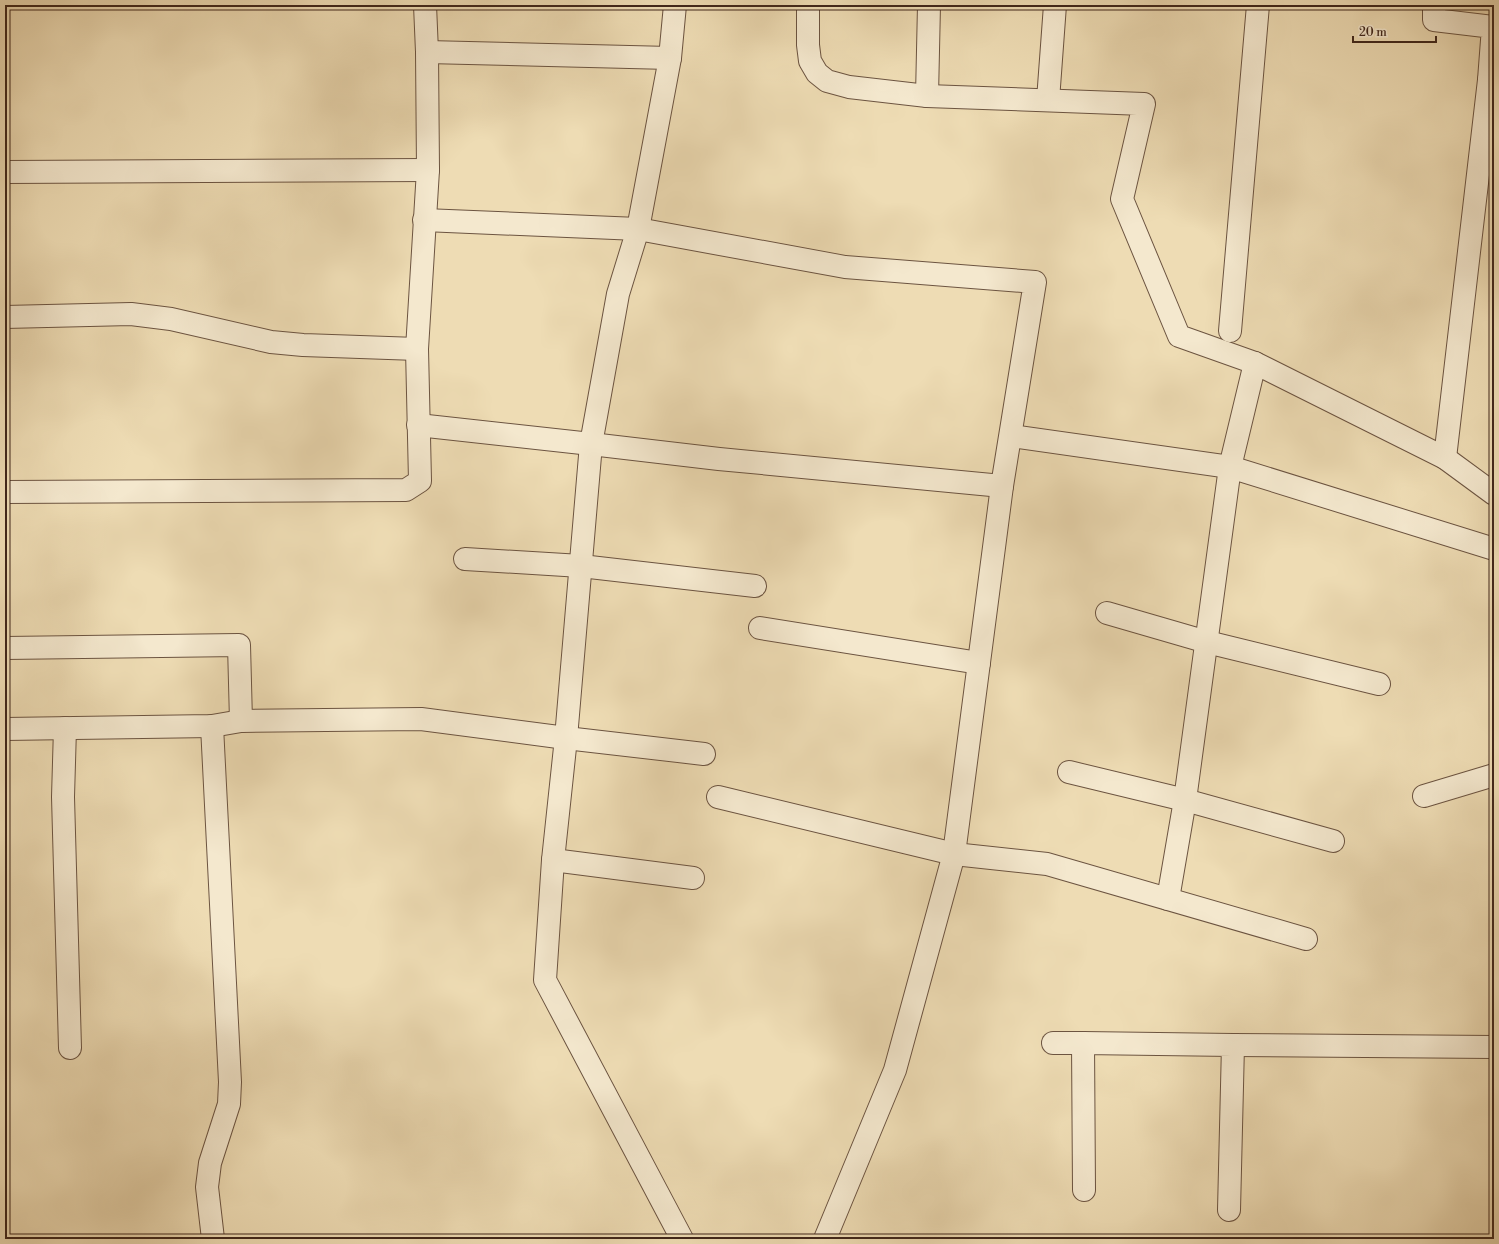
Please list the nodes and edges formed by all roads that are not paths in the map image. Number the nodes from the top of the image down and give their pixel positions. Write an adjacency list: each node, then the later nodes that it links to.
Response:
1 (425, 5): 8 (street)
2 (675, 5): 9 (street)
3 (808, 5): 11 (street)
4 (929, 5): 11 (street)
5 (1055, 5): 12 (street)
6 (1258, 5): 18 (street)
7 (1434, 5): 10 (street)
8 (428, 52): 9 (street); 13 (street)
9 (670, 58): 16 (street)
10 (1492, 80): 24 (street)
11 (928, 96): 12 (street)
12 (1048, 100): 20 (street)
13 (428, 170): 14 (street); 15 (street)
14 (5, 172)
15 (424, 220): 16 (street); 19 (street)
16 (638, 229): 22 (street); 23 (street)
17 (5, 317): 19 (street)
18 (1230, 331)
19 (417, 350): 21 (street)
20 (1255, 363): 24 (street); 25 (street)
21 (418, 425): 23 (street); 27 (street)
22 (1011, 436): 25 (street); 26 (street)
23 (591, 444): 26 (street); 31 (street)
24 (1445, 458): 28 (street)
25 (1230, 467): 29 (street); 35 (street)
26 (1002, 486): 37 (street)
27 (5, 492)
28 (1494, 494)
29 (1494, 549)
30 (465, 559): 31 (street)
31 (581, 566): 32 (street); 43 (street)
32 (755, 586)
33 (1107, 613): 35 (street)
34 (760, 628): 37 (street)
35 (1207, 642): 38 (street); 49 (street)
36 (5, 648): 39 (street)
37 (979, 663): 51 (street)
38 (1379, 684)
39 (241, 721): 40 (street); 43 (street)
40 (212, 726): 41 (street); 63 (street)
41 (65, 728): 42 (street); 60 (street)
42 (5, 729)
43 (566, 738): 44 (street); 52 (street)
44 (704, 754)
45 (1069, 772): 49 (street)
46 (1494, 775): 47 (street)
47 (1424, 796)
48 (718, 798): 51 (street)
49 (1185, 800): 50 (street); 54 (street)
50 (1333, 841)
51 (954, 854): 54 (street); 65 (street)
52 (553, 860): 53 (street); 64 (street)
53 (693, 878)
54 (1168, 899): 55 (street)
55 (1306, 939)
56 (1053, 1043): 57 (street)
57 (1083, 1043): 58 (street); 61 (street)
58 (1234, 1045): 59 (street); 62 (street)
59 (1494, 1047)
60 (70, 1048)
61 (1084, 1190)
62 (1229, 1210)
63 (214, 1239)
64 (682, 1239)
65 (825, 1239)

